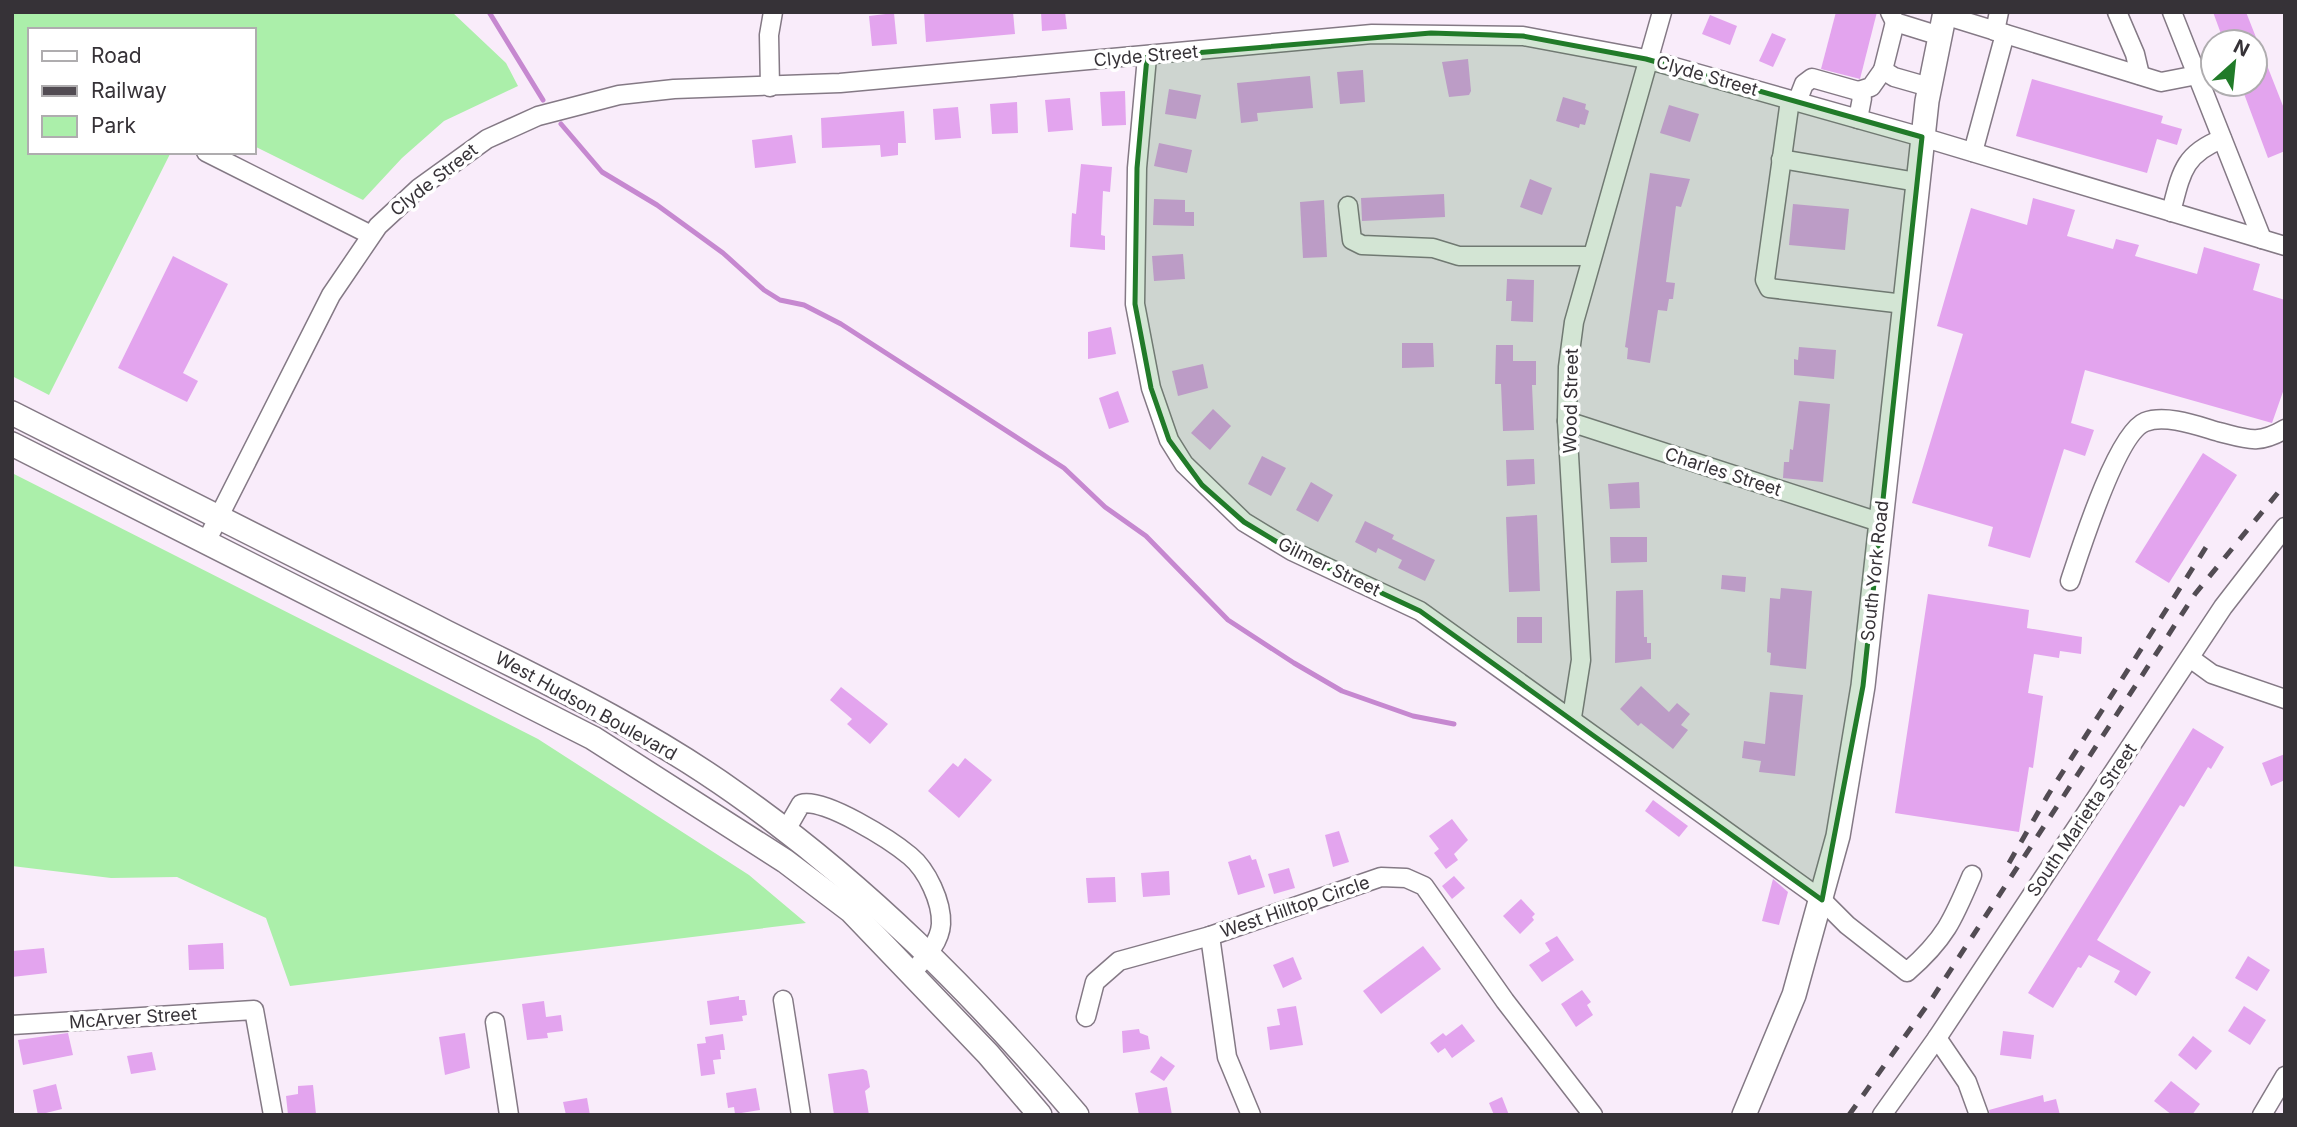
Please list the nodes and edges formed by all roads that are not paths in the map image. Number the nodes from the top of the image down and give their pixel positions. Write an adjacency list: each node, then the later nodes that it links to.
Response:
1 (773, 12): 14 (street)
2 (1662, 12): 10 (street, Wood Street)
3 (2000, 12): 8 (street)
4 (2117, 12): 12 (street)
5 (2172, 12): 13 (street)
6 (1893, 17): 7 (street); 11 (street)
7 (1943, 21): 8 (street); 15 (main road, South York Road)
8 (2000, 32): 12 (street); 21 (street)
9 (1147, 57): 10 (street, Clyde Street); 14 (street, Clyde Street); 43 (street, Gilmer Street)
10 (1646, 59): 17 (street, Clyde Street); 30 (street, Wood Street)
11 (1883, 70): 15 (street); 16 (street)
12 (2140, 75): 13 (street)
13 (2197, 75): 20 (street)
14 (770, 87): 27 (street, Clyde Street)
15 (1929, 87): 19 (main road, South York Road)
16 (1858, 91): 17 (street); 18 (street)
17 (1793, 101): 18 (street, Clyde Street); 23 (street)
18 (1858, 119): 19 (street, Clyde Street)
19 (1923, 137): 21 (street, Clyde Street); 24 (main road, South York Road)
20 (2222, 139): 26 (street); 28 (street)
21 (1973, 152): 26 (street, Clyde Street)
22 (210, 154): 27 (street)
23 (1782, 159): 24 (street); 31 (street)
24 (1917, 182): 31 (main road, South York Road)
25 (1348, 206): 30 (street)
26 (2171, 212): 28 (street, Clyde Street)
27 (371, 234): 36 (street, Clyde Street)
28 (2262, 239): 29 (street, Clyde Street)
29 (2285, 246)
30 (1592, 256): 33 (street, Wood Street)
31 (1904, 304): 37 (main road, South York Road)
32 (12, 413): 36 (main road, West Hudson Boulevard)
33 (1567, 421): 37 (street, Charles Street); 43 (street, Wood Street)
34 (2285, 429): 40 (street)
35 (12, 444): 39 (main road, West Hudson Boulevard)
36 (218, 517): 39 (street, Clyde Street); 44 (main road, West Hudson Boulevard)
37 (1879, 522): 46 (main road, South York Road)
38 (2285, 527): 41 (street, South Marietta Street)
39 (206, 542): 49 (main road, West Hudson Boulevard)
40 (2070, 581)
41 (2190, 658): 42 (street); 54 (street, South Marietta Street)
42 (2285, 699)
43 (1572, 718): 46 (street, Gilmer Street)
44 (786, 830): 48 (main road, West Hudson Boulevard); 48 (street)
45 (1972, 875): 46 (street, Gilmer Street)
46 (1822, 900): 64 (main road, South York Road)
47 (1210, 936): 51 (street, West Hilltop Circle); 62 (street); 63 (street, West Hilltop Circle)
48 (929, 952): 49 (street); 61 (main road, West Hudson Boulevard)
49 (911, 974): 60 (main road, West Hudson Boulevard)
50 (783, 1000): 59 (street)
51 (1086, 1017)
52 (495, 1022): 58 (street)
53 (12, 1025): 57 (street, McArver Street)
54 (1937, 1038): 65 (street, South Marietta Street); 66 (street)
55 (2285, 1076): 56 (street)
56 (2270, 1111)
57 (273, 1115)
58 (509, 1115)
59 (801, 1115)
60 (1040, 1115)
61 (1077, 1115)
62 (1251, 1115)
63 (1593, 1115)
64 (1744, 1115)
65 (1882, 1115)
66 (1979, 1115)

